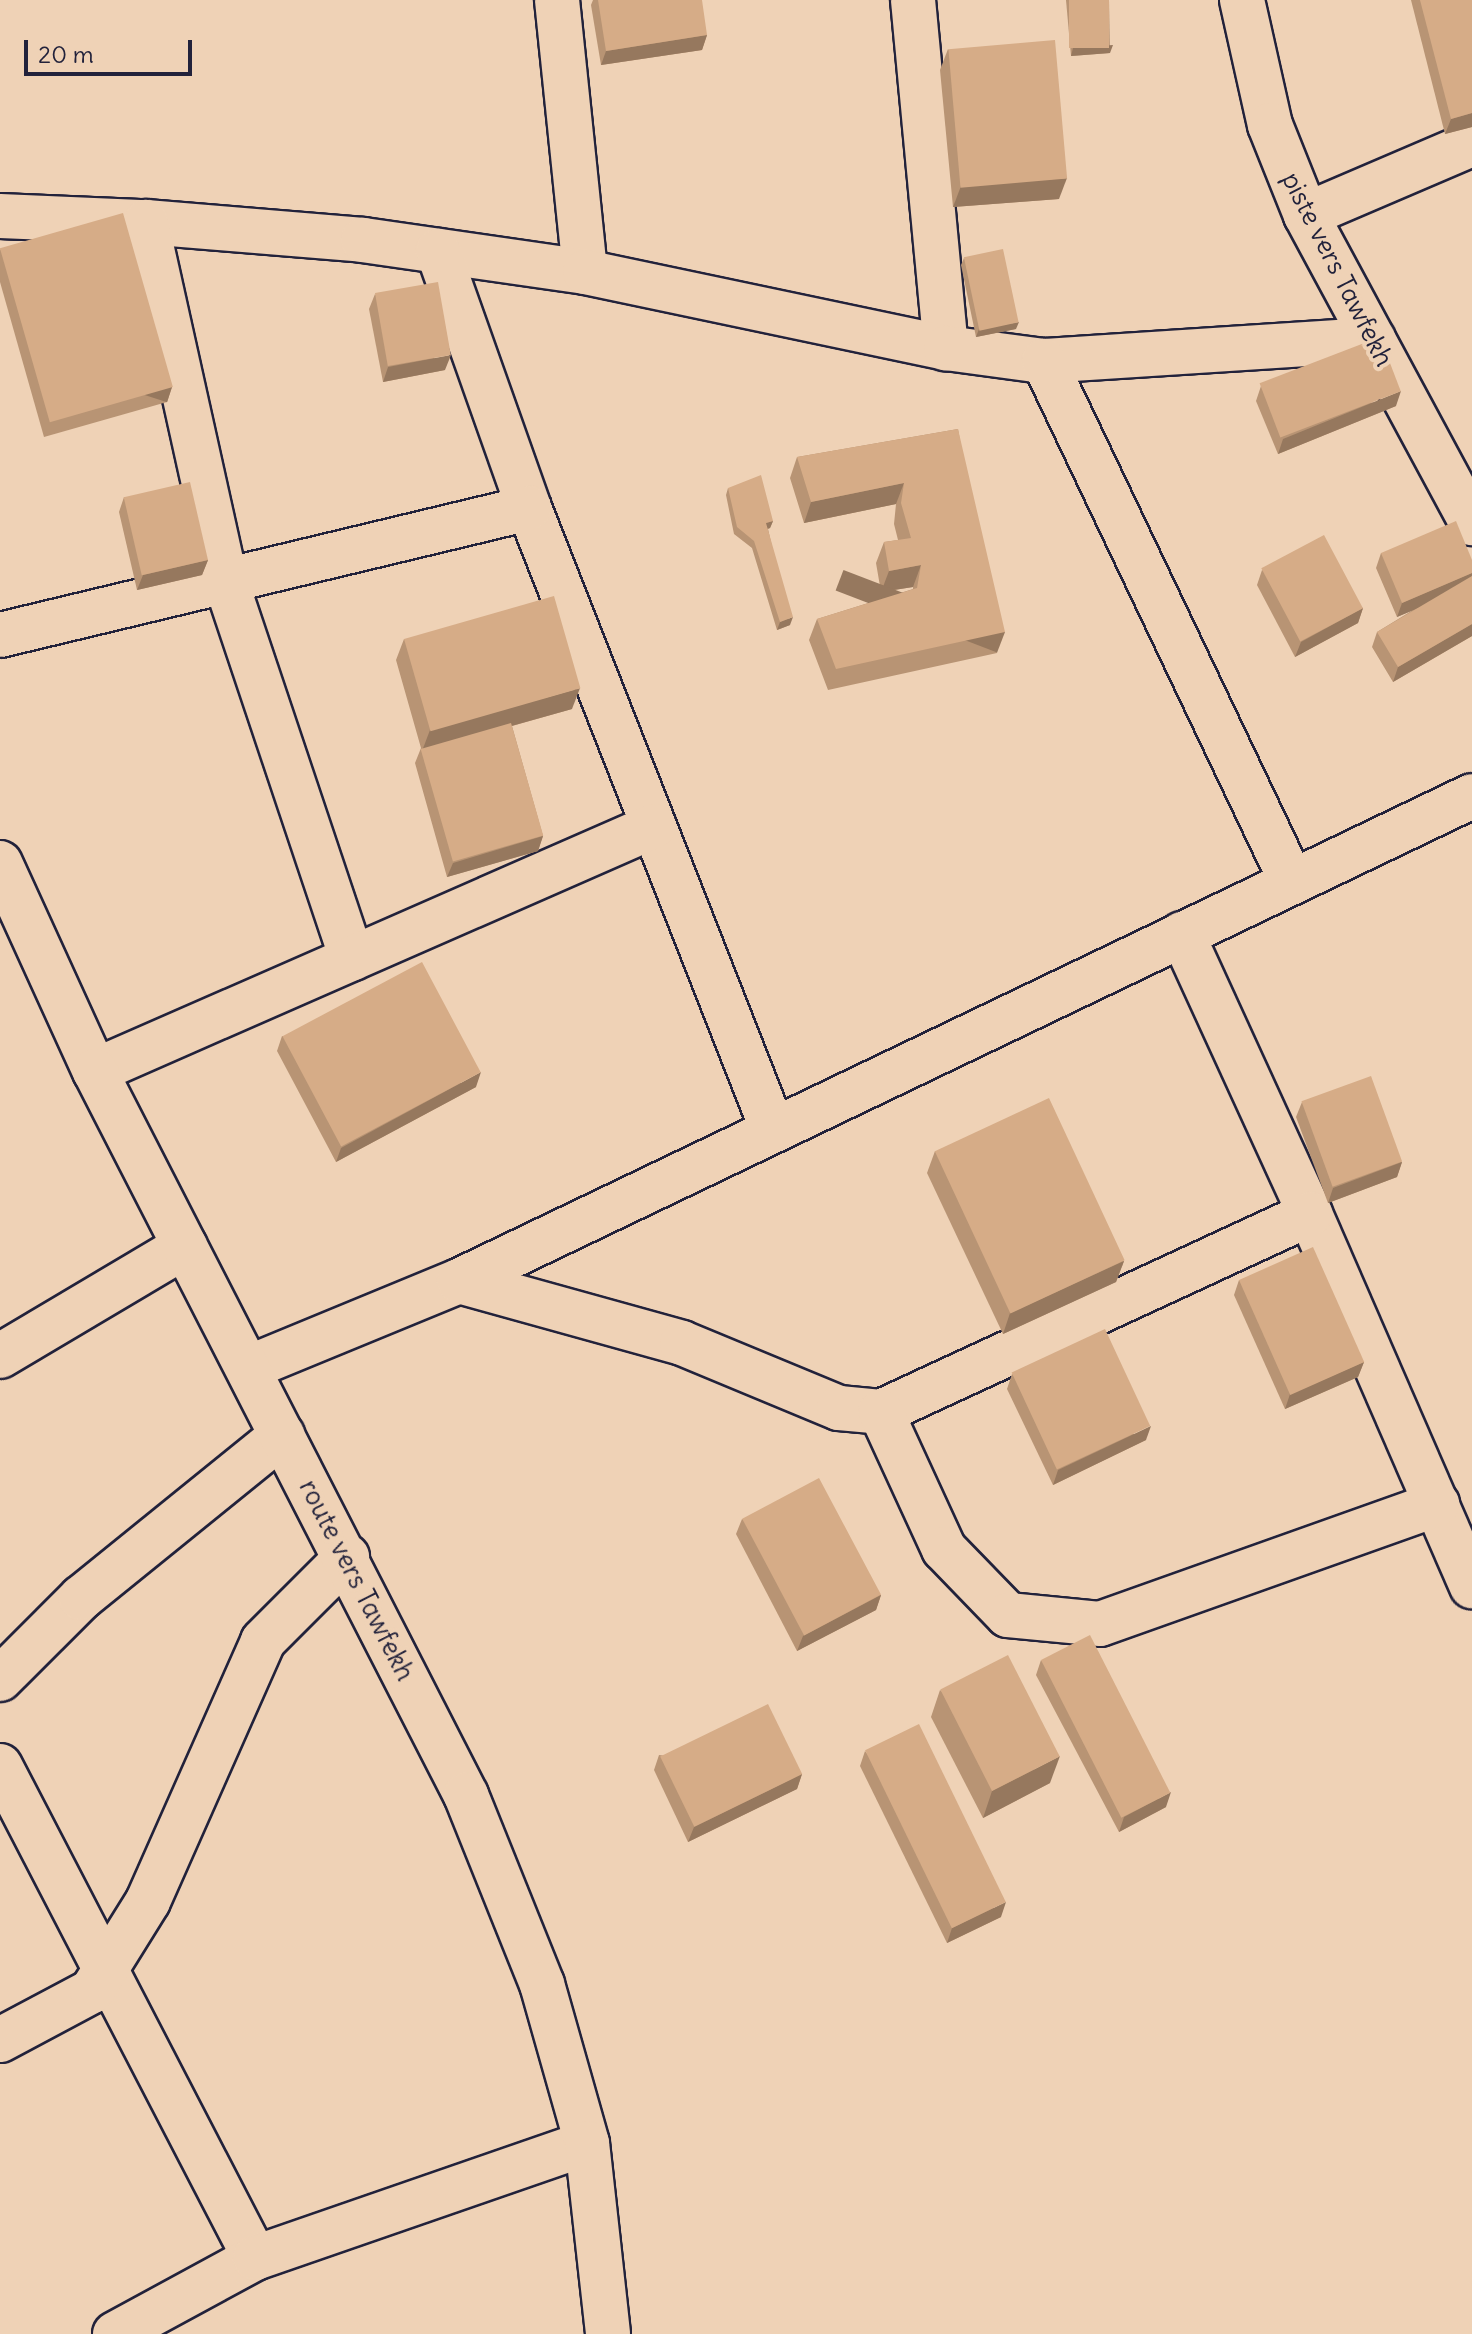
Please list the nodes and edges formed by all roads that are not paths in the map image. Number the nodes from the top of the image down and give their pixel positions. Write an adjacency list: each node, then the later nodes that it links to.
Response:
1 (557, 0): 9 (street)
2 (913, 0): 11 (street)
3 (1242, 0): 5 (street, piste vers Tawfekh)
4 (1472, 144): 5 (street)
5 (1306, 215): 10 (street, piste vers Tawfekh)
6 (0, 216): 7 (street)
7 (146, 222): 8 (street); 15 (street)
8 (438, 251): 9 (street); 13 (street)
9 (585, 272): 11 (street)
10 (1373, 340): 12 (street); 14 (street, piste vers Tawfekh)
11 (946, 348): 12 (street)
12 (1044, 361): 19 (street)
13 (529, 508): 15 (street); 18 (street)
14 (1472, 523)
15 (226, 582): 16 (street); 22 (street)
16 (0, 635)
17 (1472, 796): 19 (street)
18 (654, 826): 22 (street); 24 (street)
19 (1291, 880): 21 (street)
20 (4, 884): 23 (street, route vers Tawfekh)
21 (1182, 934): 24 (street); 25 (street)
22 (352, 958): 23 (street)
23 (95, 1071): 26 (street, route vers Tawfekh)
24 (773, 1130): 27 (street)
25 (1310, 1214): 30 (street); 32 (street)
26 (185, 1246): 28 (street); 29 (street, route vers Tawfekh)
27 (459, 1281): 29 (street); 30 (street)
28 (0, 1356)
29 (248, 1368): 31 (street, route vers Tawfekh)
30 (881, 1412): 32 (street)
31 (282, 1435): 33 (street, route vers Tawfekh); 35 (street)
32 (1437, 1504): 34 (street)
33 (347, 1557): 37 (street); 39 (street, route vers Tawfekh)
34 (1472, 1586)
35 (0, 1679)
36 (0, 1766): 37 (street)
37 (106, 1969): 38 (street); 40 (street)
38 (0, 2040)
39 (587, 2143): 40 (street); 42 (street, route vers Tawfekh)
40 (255, 2258): 41 (street)
41 (115, 2334)
42 (608, 2334)

